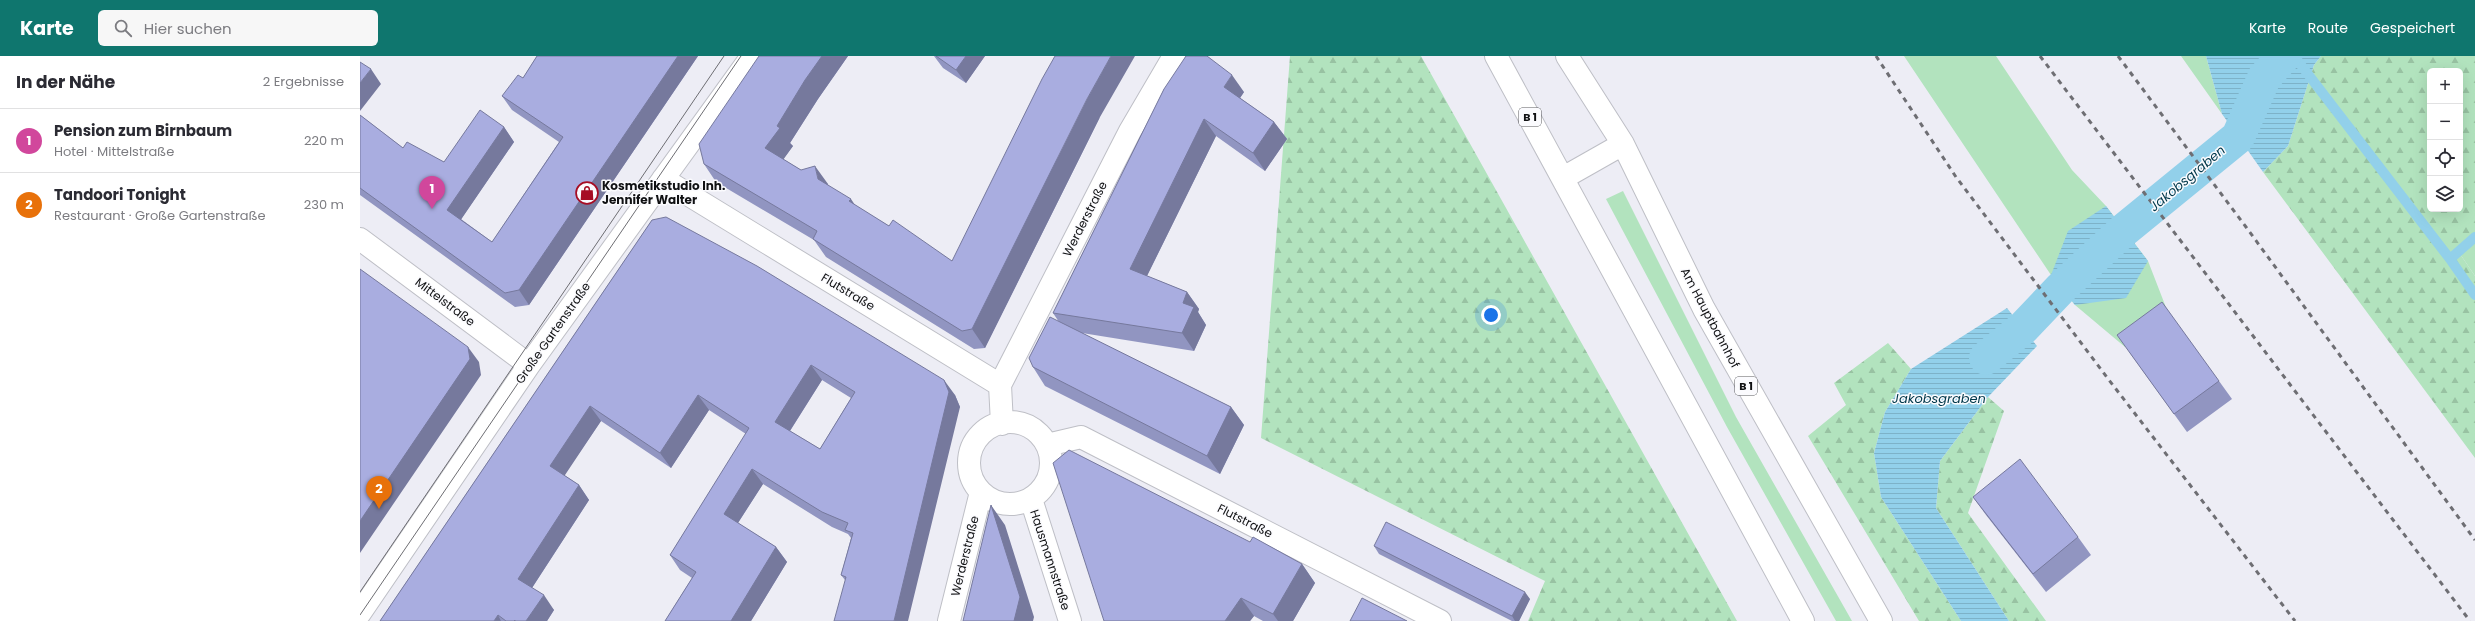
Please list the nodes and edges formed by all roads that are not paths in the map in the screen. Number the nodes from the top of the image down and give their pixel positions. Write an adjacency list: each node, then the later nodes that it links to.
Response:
1 (752, 56): 7 (street, Große Gartenstraße)
2 (1174, 56): 10 (street, Werderstraße)
3 (1496, 56): 6 (street, B 1)
4 (1567, 56): 5 (street, Am Hauptbahnhof / B 1)
5 (1623, 144): 6 (street); 20 (street, Am Hauptbahnhof / B 1)
6 (1563, 178): 19 (street, B 1)
7 (663, 179): 9 (street, Große Gartenstraße); 10 (street, Flutstraße)
8 (360, 239): 9 (street, Mittelstraße)
9 (529, 365): 15 (street, Große Gartenstraße)
10 (1000, 384): 11 (street)
11 (1002, 424): 12 (street); 13 (street)
12 (1047, 446): 14 (street); 18 (street, Flutstraße)
13 (980, 492): 14 (street); 16 (street, Werderstraße)
14 (1031, 499): 17 (street, Hausmannstraße)
15 (360, 613)
16 (949, 621)
17 (1070, 621)
18 (1440, 621)
19 (1803, 621)
20 (1881, 621)

